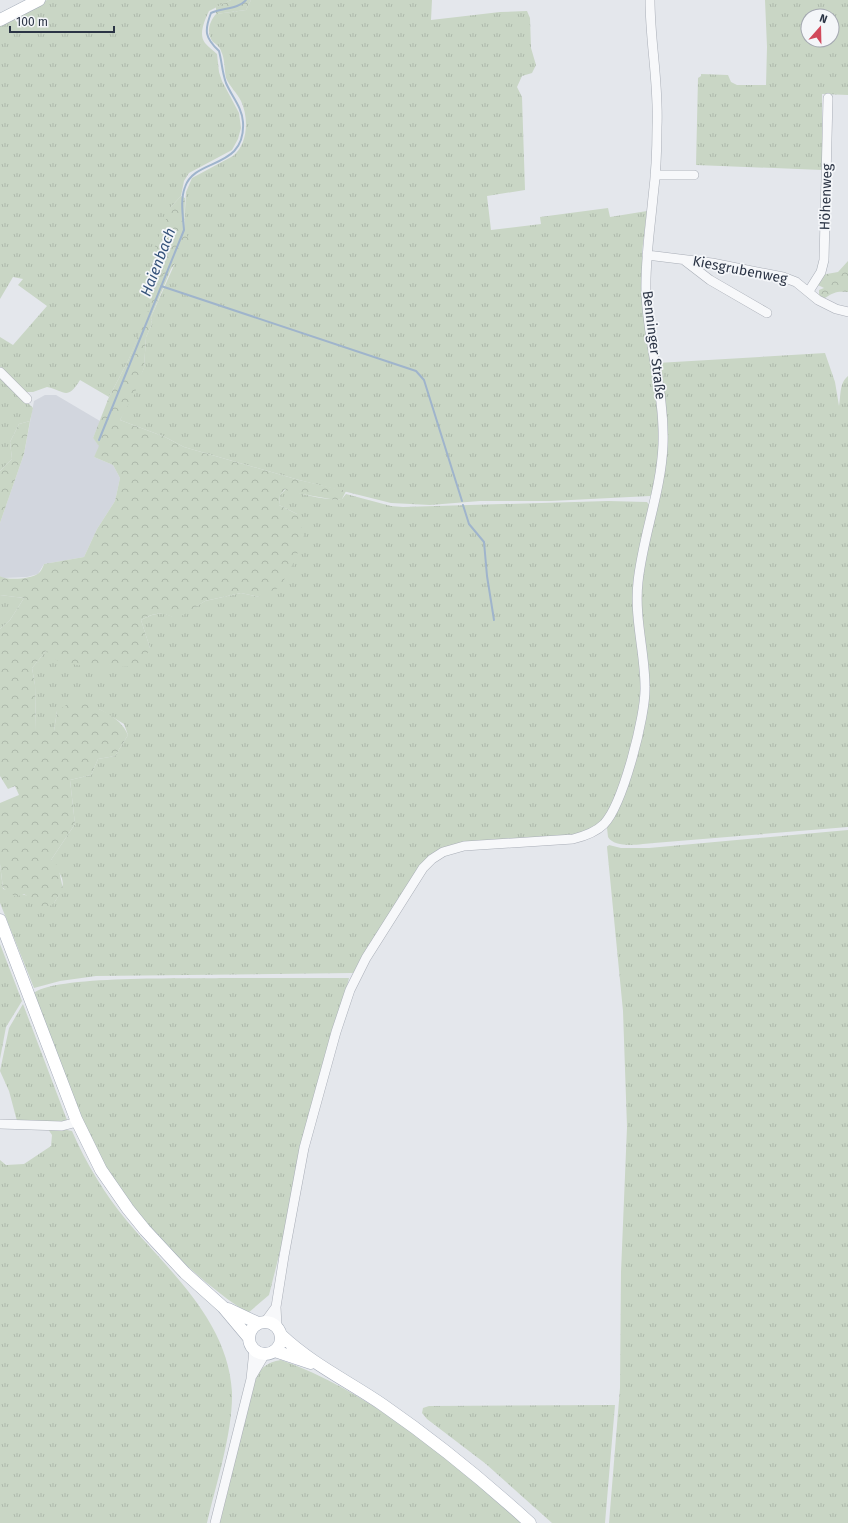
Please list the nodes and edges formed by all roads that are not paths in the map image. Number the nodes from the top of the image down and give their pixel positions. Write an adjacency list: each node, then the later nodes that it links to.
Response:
1 (39, 0): 3 (main road)
2 (650, 0): 5 (street, Benninger Straße)
3 (0, 20)
4 (828, 98): 9 (street, Höhenweg)
5 (655, 175): 6 (street); 7 (street, Benninger Straße)
6 (694, 175)
7 (647, 255): 8 (street, Kiesgrubenweg); 18 (street, Benninger Straße)
8 (684, 260): 9 (street, Kiesgrubenweg); 10 (street)
9 (809, 291): 11 (street, Kiesgrubenweg)
10 (767, 312)
11 (848, 312)
12 (0, 372): 13 (street)
13 (27, 399)
14 (0, 920): 15 (main road)
15 (77, 1122): 16 (street); 17 (main road)
16 (0, 1124)
17 (223, 1307): 19 (main road); 21 (main road)
18 (276, 1307): 19 (street); 20 (street, Benninger Straße)
19 (262, 1322): 20 (main road); 21 (main road)
20 (279, 1330): 22 (main road); 23 (main road)
21 (249, 1338): 22 (main road)
22 (265, 1352): 23 (main road); 24 (street)
23 (316, 1364): 25 (main road)
24 (215, 1523)
25 (530, 1523)

